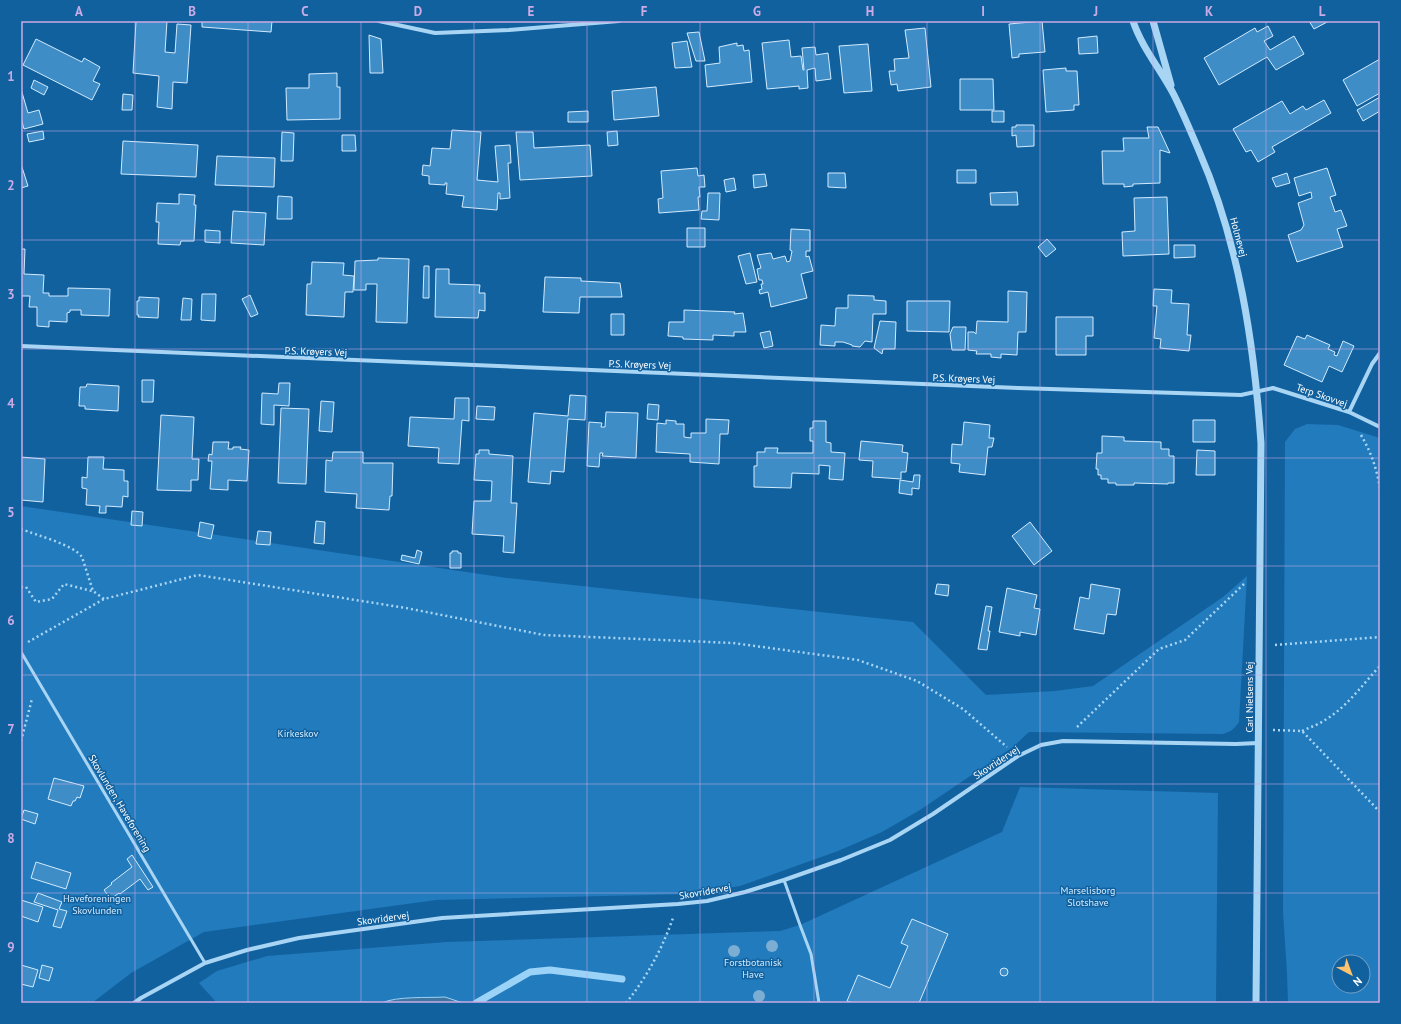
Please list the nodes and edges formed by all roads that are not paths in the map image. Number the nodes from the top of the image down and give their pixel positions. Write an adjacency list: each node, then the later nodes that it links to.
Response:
1 (379, 21): 2 (street)
2 (619, 21)
3 (1133, 21): 5 (street, Holmevej)
4 (1153, 21): 5 (street, Holmevej)
5 (1174, 95): 8 (street, Holmevej)
6 (21, 346): 8 (street, P.S. Krøyers Vej)
7 (1380, 353): 9 (street)
8 (1258, 392): 9 (street, Terp Skovvej); 12 (street, Carl Nielsens Vej)
9 (1348, 412): 10 (street, Terp Skovvej)
10 (1380, 427)
11 (21, 652): 14 (lane, Skovlunden, Haveforening)
12 (1258, 743): 13 (street, Skovridervej); 17 (street, Carl Nielsens Vej)
13 (784, 880): 14 (street, Skovridervej); 16 (lane)
14 (205, 963): 15 (street, Skovridervej)
15 (134, 1003)
16 (819, 1003)
17 (1256, 1003)

